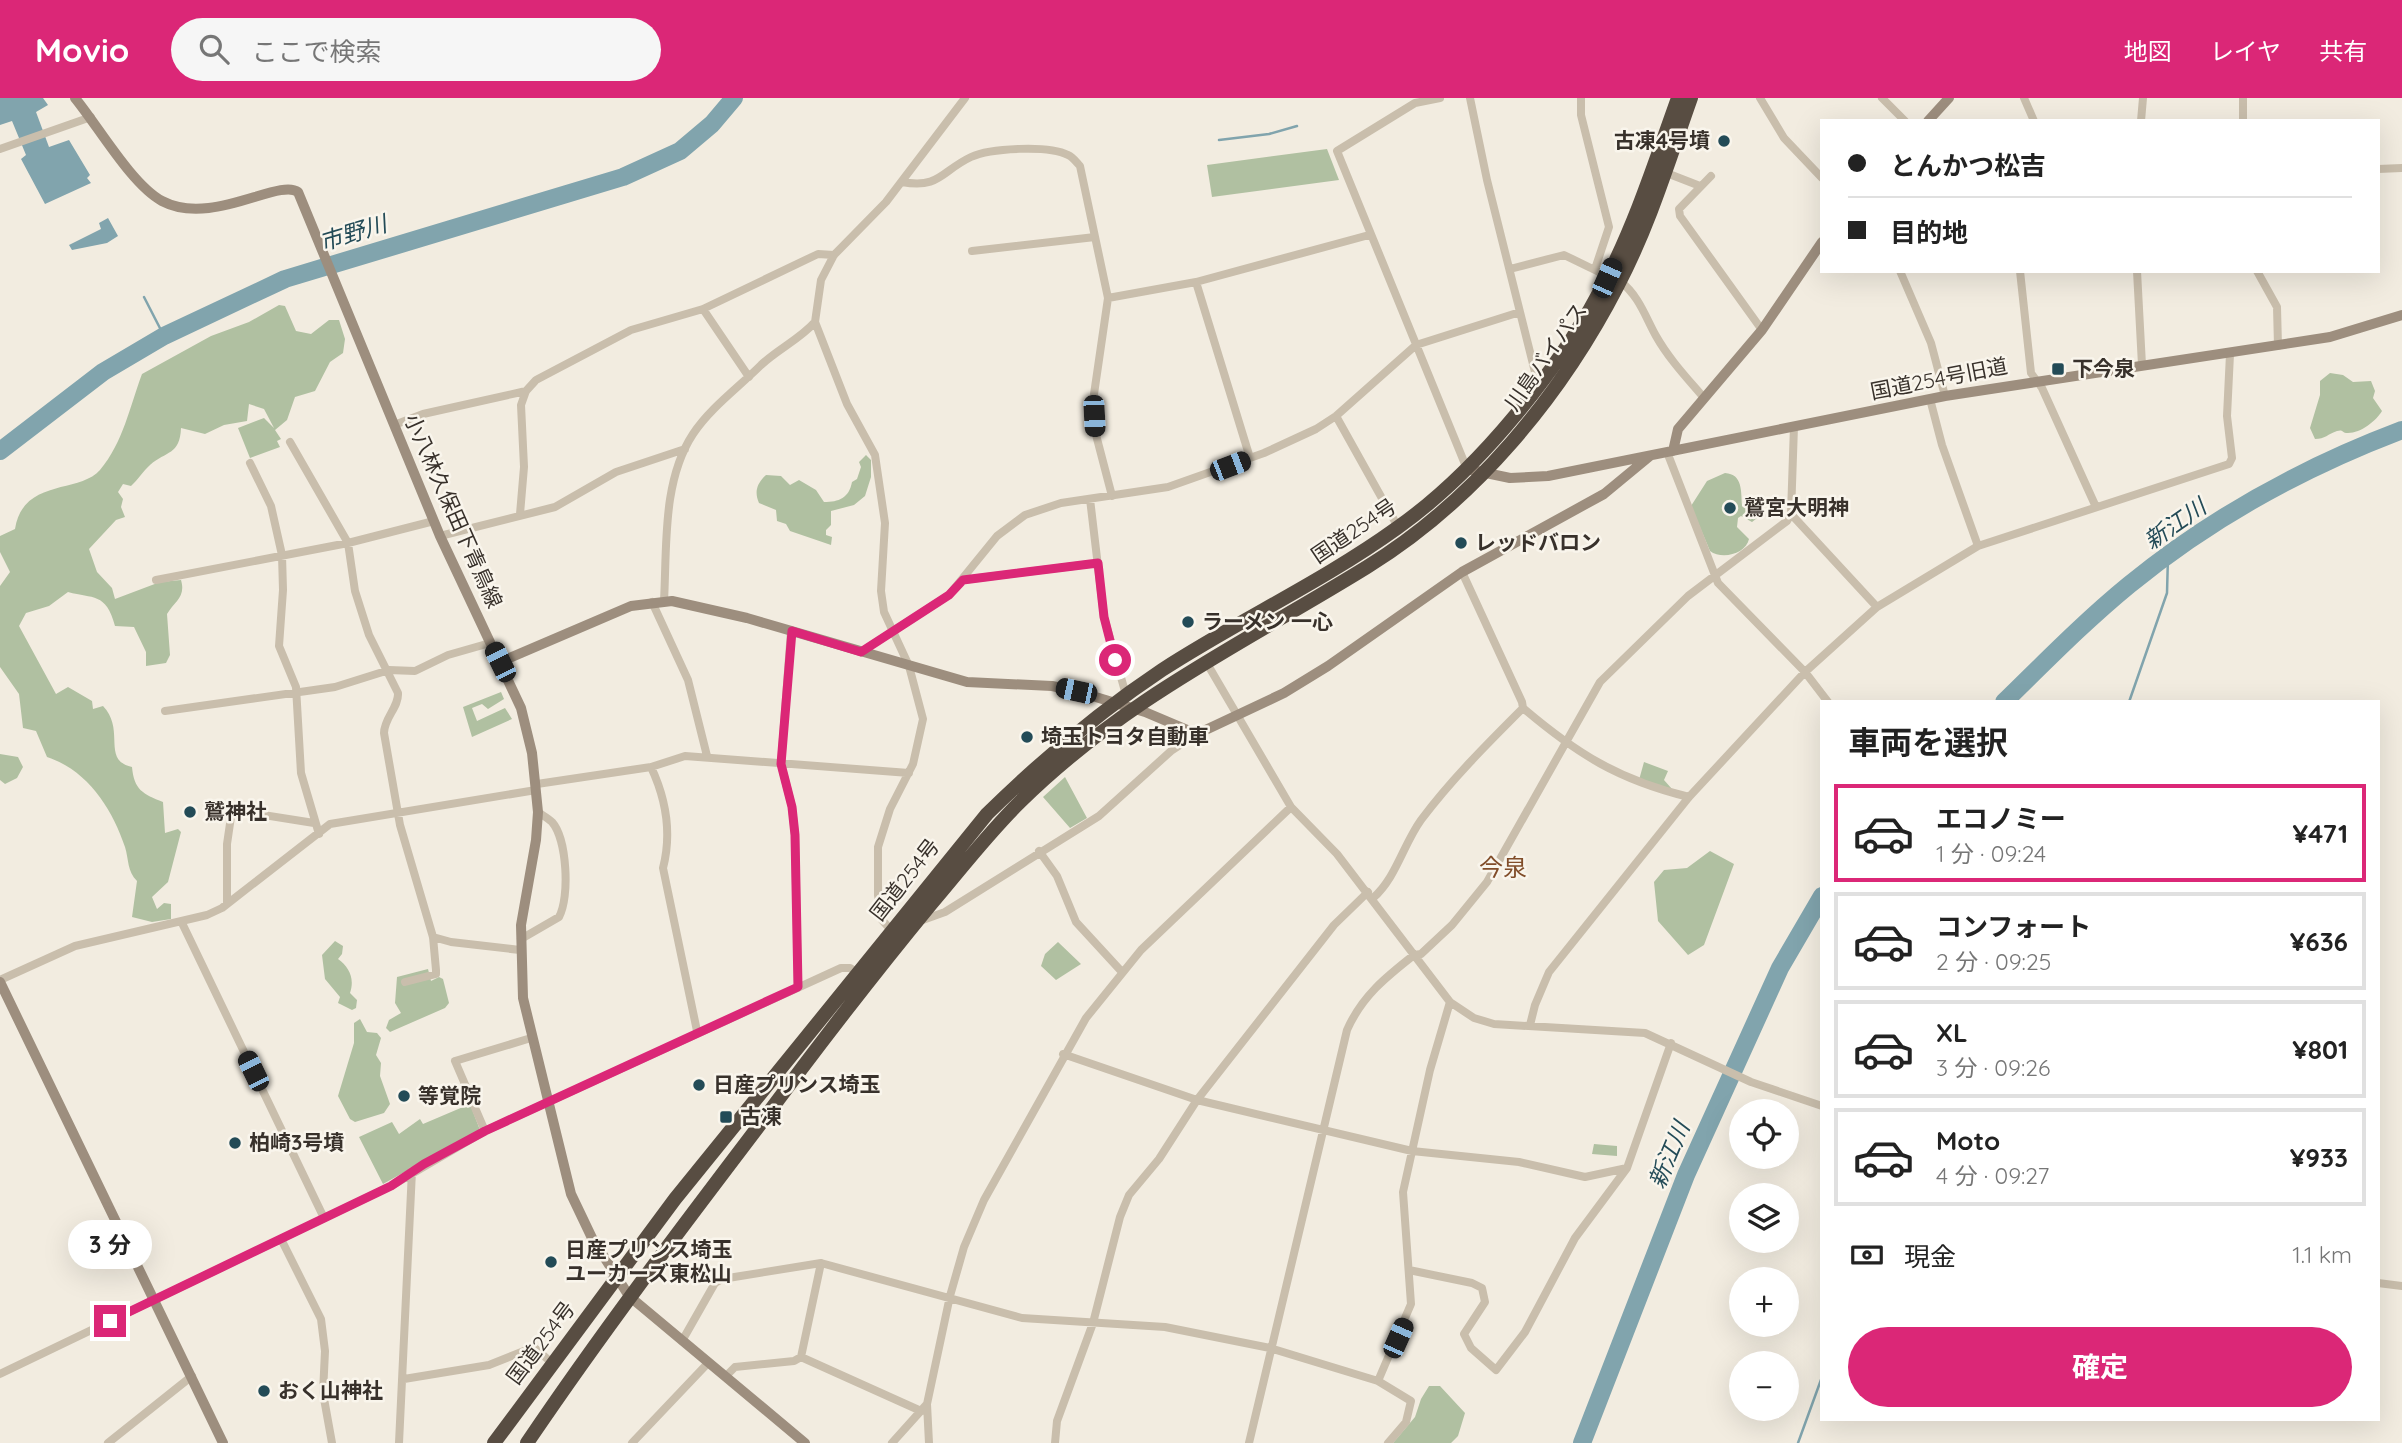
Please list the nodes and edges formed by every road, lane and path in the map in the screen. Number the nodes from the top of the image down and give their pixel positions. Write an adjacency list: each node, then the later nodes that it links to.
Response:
1 (75, 98): 15 (street)
2 (965, 98): 27 (street)
3 (1440, 98): 14 (street)
4 (1470, 98): 35 (street)
5 (1581, 98): 34 (street)
6 (1678, 98): 40 (highway, 川島バイパス)
7 (1691, 98): 24 (highway, 川島バイパス)
8 (1760, 98): 26 (street)
9 (1882, 98): 16 (street)
10 (1949, 98): 17 (street)
11 (2024, 98): 18 (street)
12 (2143, 98): 19 (street)
13 (2243, 98): 20 (street)
14 (1415, 100): 29 (street)
15 (91, 117): 21 (street); 60 (street, 小八林久保田下青鳥線)
16 (1903, 119)
17 (1930, 119)
18 (2033, 119)
19 (2141, 119)
20 (2243, 119)
21 (0, 149)
22 (2402, 168): 23 (street)
23 (2380, 169)
24 (1664, 172): 28 (street); 40 (highway, 川島バイパス)
25 (1711, 176): 28 (street)
26 (1820, 176)
27 (902, 182): 30 (street); 33 (street)
28 (1700, 186): 47 (street)
29 (1369, 235): 41 (street); 48 (street)
30 (1095, 237): 32 (street); 42 (street)
31 (1820, 245): 47 (street)
32 (972, 251)
33 (834, 256): 43 (street); 46 (street)
34 (1595, 268): 35 (street); 40 (street)
35 (1510, 269): 44 (street)
36 (1901, 273): 56 (street)
37 (2020, 273): 53 (street)
38 (2137, 273): 51 (street)
39 (2258, 273): 49 (street)
40 (1614, 280): 54 (highway, 川島バイパス); 57 (street); 69 (highway, 川島バイパス)
41 (1196, 282): 42 (street); 66 (street)
42 (1108, 298): 70 (street)
43 (703, 309): 52 (street); 55 (street)
44 (1520, 312): 48 (street); 54 (street)
45 (2402, 315): 49 (street, 国道254号旧道)
46 (815, 322): 52 (street); 90 (street)
47 (1762, 330): 57 (street)
48 (1416, 345): 59 (street); 68 (street)
49 (2278, 346): 50 (street, 国道254号旧道)
50 (2230, 354): 51 (street, 国道254号旧道); 72 (street)
51 (2142, 365): 53 (street, 国道254号旧道)
52 (749, 377): 63 (street)
53 (2036, 380): 56 (street, 国道254号旧道); 72 (street)
54 (1538, 384): 68 (highway, 川島バイパス)
55 (527, 391): 60 (street); 73 (street)
56 (1945, 396): 58 (street, 国道254号旧道)
57 (1704, 398): 64 (street)
58 (1930, 399): 61 (street, 国道254号旧道); 79 (street)
59 (1336, 416): 66 (street); 76 (street)
60 (394, 425): 75 (street, 小八林久保田下青鳥線)
61 (1794, 426): 64 (street, 国道254号旧道); 74 (street)
62 (290, 442): 78 (street)
63 (685, 449): 73 (street); 86 (street)
64 (1670, 452): 65 (street, 国道254号旧道); 83 (street)
65 (1650, 456): 69 (street, 国道254号旧道); 82 (street)
66 (1250, 458): 70 (street)
67 (250, 463): 80 (street)
68 (1467, 469): 69 (street, 国道254号旧道); 76 (highway, 国道254号)
69 (1482, 475): 93 (highway, 国道254号)
70 (1112, 496): 71 (street)
71 (1090, 499): 81 (street); 85 (street)
72 (2096, 508): 79 (street)
73 (520, 514): 77 (street)
74 (1791, 514): 83 (street); 88 (street)
75 (433, 521): 77 (street, 小八林久保田下青鳥線); 78 (street)
76 (1398, 527): 100 (highway, 国道254号)
77 (440, 537): 91 (street, 小八林久保田下青鳥線)
78 (348, 543): 80 (street); 96 (street)
79 (1978, 546): 88 (street)
80 (282, 555): 84 (street); 98 (street)
81 (1098, 563): 85 (street); 100 (street)
82 (1462, 572): 101 (street); 103 (street)
83 (1715, 577): 97 (street); 105 (street)
84 (156, 580)
85 (963, 580): 90 (street)
86 (664, 601): 87 (street); 89 (street)
87 (652, 602): 94 (street); 106 (street)
88 (1877, 607): 97 (street)
89 (792, 631): 92 (street); 107 (street)
90 (891, 631): 92 (street); 95 (street)
91 (491, 643): 94 (street, 小八林久保田下青鳥線); 96 (street)
92 (861, 652): 95 (street)
93 (1205, 660): 100 (highway, 国道254号); 103 (street)
94 (500, 662): 110 (street, 小八林久保田下青鳥線)
95 (909, 666): 100 (street); 109 (street)
96 (389, 670): 98 (street); 114 (street)
97 (1805, 672): 99 (street); 111 (street)
98 (296, 693): 102 (street); 115 (street)
99 (1826, 700)
100 (1124, 702): 104 (street); 120 (highway, 国道254号); 122 (highway, 国道254号)
101 (1523, 708): 105 (street); 118 (street)
102 (165, 711)
103 (1236, 718): 104 (street); 112 (street)
104 (1196, 734): 117 (street)
105 (1565, 743): 111 (street); 125 (street)
106 (707, 756): 107 (street); 108 (street)
107 (781, 764): 109 (street); 130 (street)
108 (650, 767): 110 (street); 133 (street)
109 (909, 774): 122 (street)
110 (537, 787): 113 (street, 小八林久保田下青鳥線); 114 (street)
111 (1689, 797): 132 (street)
112 (1292, 807): 118 (street); 126 (street)
113 (538, 812): 124 (street, 小八林久保田下青鳥線); 124 (street)
114 (398, 814): 116 (street); 123 (street)
115 (314, 823): 116 (street); 119 (street)
116 (319, 834): 119 (street)
117 (1039, 851): 120 (street); 126 (street)
118 (1371, 895): 125 (street); 137 (street)
119 (227, 904): 121 (street)
120 (917, 921): 152 (highway, 国道254号)
121 (182, 923): 128 (street); 145 (street)
122 (892, 931): 127 (highway, 国道254号)
123 (433, 937): 124 (street); 129 (street)
124 (520, 944): 134 (street, 小八林久保田下青鳥線)
125 (1414, 954): 131 (street); 140 (street)
126 (1122, 972): 136 (street)
127 (858, 973): 130 (street); 149 (highway, 国道254号)
128 (0, 981): 154 (street)
129 (405, 982)
130 (798, 987): 133 (street)
131 (1450, 1002): 132 (street); 142 (street)
132 (1530, 1025): 135 (street)
133 (697, 1031): 138 (street)
134 (531, 1038): 138 (street, 小八林久保田下青鳥線); 141 (street)
135 (1671, 1043): 139 (street); 143 (street)
136 (1063, 1054): 137 (street); 153 (street)
137 (1197, 1101): 140 (street); 155 (street)
138 (548, 1102): 141 (street); 149 (street, 小八林久保田下青鳥線)
139 (1820, 1105)
140 (1323, 1130): 142 (street); 157 (street)
141 (485, 1131): 144 (street)
142 (1412, 1151): 143 (street); 148 (street)
143 (1627, 1168): 148 (street)
144 (412, 1171): 145 (street); 164 (street)
145 (324, 1218): 146 (street)
146 (281, 1240): 154 (street); 170 (street)
147 (821, 1263): 153 (street); 156 (street); 158 (street)
148 (1409, 1270): 165 (street)
149 (616, 1278): 152 (street, 小八林久保田下青鳥線); 159 (highway, 国道254号)
150 (2380, 1283): 151 (street)
151 (2402, 1286)
152 (629, 1296): 156 (street, 小八林久保田下青鳥線); 173 (highway, 国道254号)
153 (950, 1296): 155 (street); 166 (street)
154 (154, 1299): 161 (street); 162 (street)
155 (1093, 1323): 157 (street); 178 (street)
156 (682, 1341): 160 (street, 小八林久保田下青鳥線)
157 (1270, 1348): 165 (street); 179 (street)
158 (801, 1357): 163 (street); 167 (street)
159 (552, 1363): 164 (street); 172 (highway, 国道254号)
160 (708, 1363): 163 (street, 小八林久保田下青鳥線); 174 (street)
161 (0, 1374)
162 (191, 1376): 168 (street); 169 (street)
163 (726, 1376): 175 (street, 小八林久保田下青鳥線)
164 (404, 1380): 171 (street)
165 (1378, 1381): 180 (street)
166 (927, 1404): 167 (street); 177 (street)
167 (921, 1411): 176 (street)
168 (108, 1443)
169 (223, 1443)
170 (332, 1443)
171 (398, 1443)
172 (494, 1443)
173 (527, 1443)
174 (632, 1443)
175 (804, 1443)
176 (892, 1443)
177 (929, 1443)
178 (1055, 1443)
179 (1249, 1443)
180 (1388, 1443)

